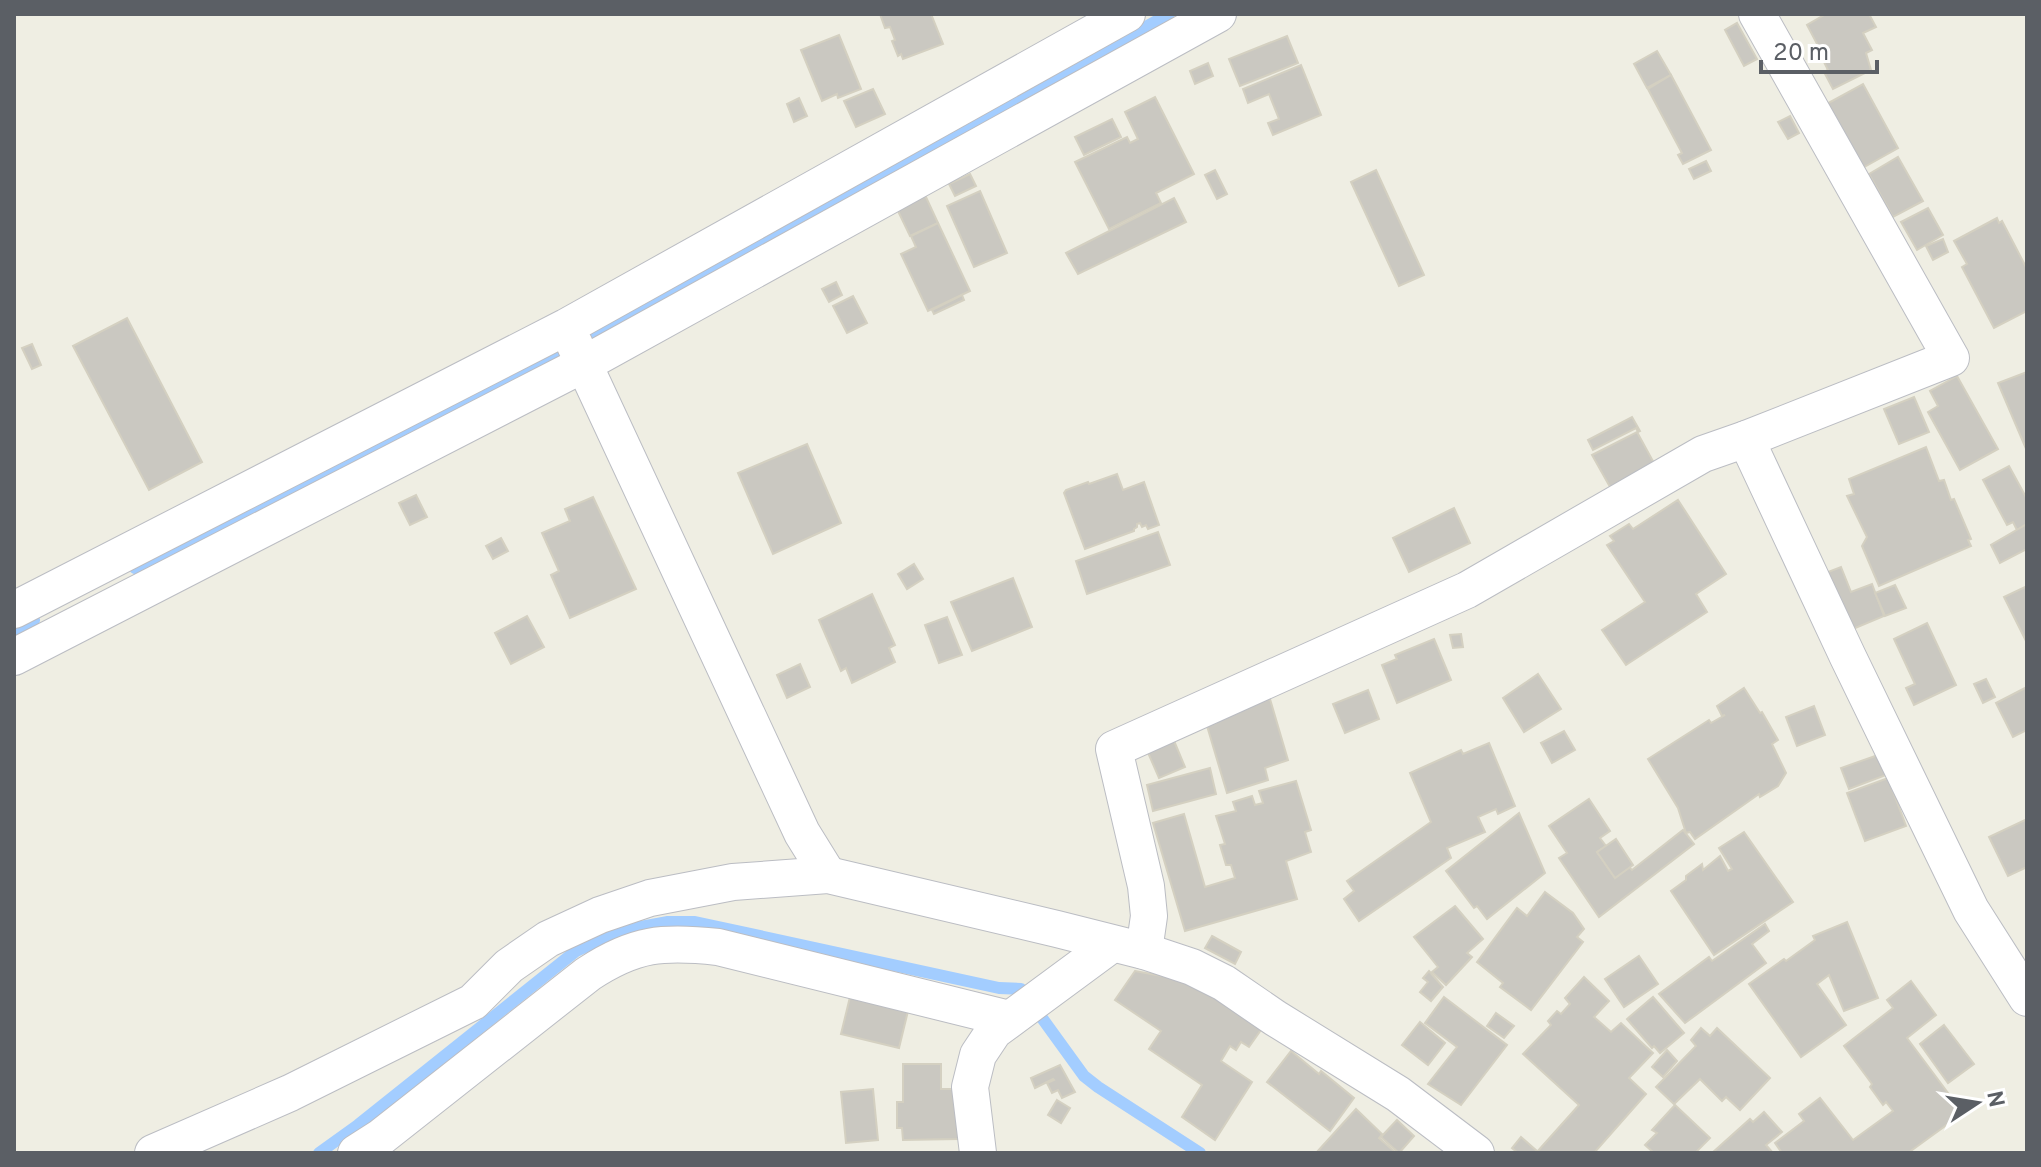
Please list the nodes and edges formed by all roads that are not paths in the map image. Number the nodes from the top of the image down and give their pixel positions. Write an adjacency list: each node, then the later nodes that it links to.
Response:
1 (1127, 14): 4 (street)
2 (1218, 14): 5 (street)
3 (1757, 14): 6 (street)
4 (566, 327): 5 (street); 7 (street)
5 (584, 364): 8 (street); 9 (street)
6 (1746, 439): 10 (street); 11 (street)
7 (14, 610)
8 (14, 657)
9 (828, 875): 10 (street); 13 (street)
10 (1128, 947): 12 (street); 16 (street)
11 (2027, 998)
12 (1022, 1010): 14 (street); 15 (street)
13 (153, 1153)
14 (356, 1153)
15 (978, 1153)
16 (1476, 1153)

